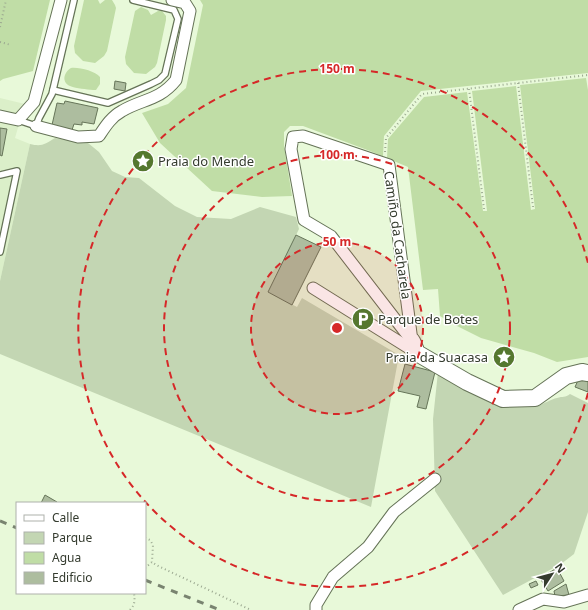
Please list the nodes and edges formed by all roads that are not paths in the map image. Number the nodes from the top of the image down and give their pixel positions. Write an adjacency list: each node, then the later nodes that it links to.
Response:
1 (61, 0): 7 (street)
2 (74, 0): 5 (lane)
3 (133, 0): 5 (lane)
4 (172, 0): 8 (street)
5 (53, 90): 8 (lane)
6 (0, 116): 7 (street)
7 (18, 120): 8 (lane)
8 (36, 126)
9 (0, 175): 10 (lane)
10 (0, 252)
11 (313, 288): 12 (street, Camiño da Cacharela)
12 (415, 347): 12 (street, Camiño da Cacharela); 13 (street, Camiño da Cacharela)
13 (588, 373)
14 (435, 479): 16 (street)
15 (588, 595): 17 (street)
16 (316, 610)
17 (519, 610)

